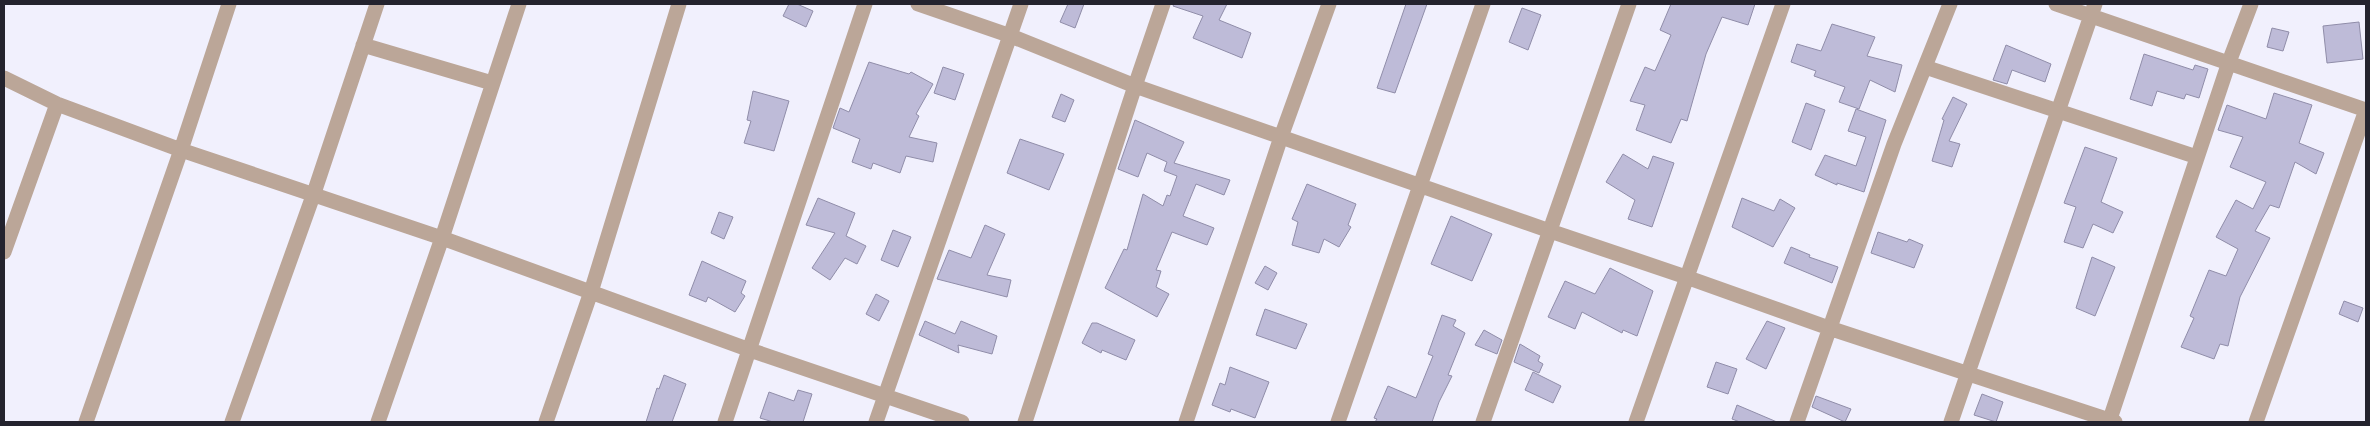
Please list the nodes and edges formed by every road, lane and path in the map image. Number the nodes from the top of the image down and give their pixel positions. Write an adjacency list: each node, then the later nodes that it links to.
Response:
1 (229, 4): 28 (street)
2 (377, 4): 18 (street)
3 (519, 4): 22 (street)
4 (679, 4): 36 (street)
5 (865, 4): 38 (street)
6 (918, 4): 17 (street)
7 (1021, 4): 17 (street)
8 (1163, 4): 23 (street)
9 (1330, 4): 27 (street)
10 (1483, 4): 30 (street)
11 (1629, 4): 32 (street)
12 (1783, 4): 35 (street)
13 (1950, 4): 20 (street)
14 (2056, 4): 16 (street)
15 (2251, 4): 19 (street)
16 (2092, 10): 19 (street); 26 (street)
17 (1011, 36): 23 (street); 40 (street)
18 (363, 44): 22 (street); 31 (street)
19 (2229, 62): 25 (street); 29 (street)
20 (1925, 67): 26 (street); 37 (street)
21 (4, 78): 24 (street)
22 (492, 83): 33 (street)
23 (1134, 86): 27 (street); 48 (street)
24 (57, 104): 28 (street); 34 (street)
25 (2366, 110): 56 (street)
26 (2057, 112): 29 (street); 39 (street)
27 (1281, 137): 30 (street); 49 (street)
28 (181, 150): 31 (street); 41 (street)
29 (2197, 157): 55 (street)
30 (1421, 184): 32 (street); 50 (street)
31 (314, 193): 33 (street); 42 (street)
32 (1550, 231): 35 (street); 51 (street)
33 (442, 238): 36 (street); 43 (street)
34 (4, 252)
35 (1686, 277): 37 (street); 52 (street)
36 (591, 292): 38 (street); 44 (street)
37 (1829, 328): 39 (street); 53 (street)
38 (750, 350): 40 (street); 45 (street)
39 (1967, 374): 54 (street); 55 (street)
40 (886, 395): 46 (street); 47 (street)
41 (86, 422)
42 (232, 422)
43 (378, 422)
44 (546, 422)
45 (725, 422)
46 (876, 422)
47 (962, 422)
48 (1025, 422)
49 (1186, 422)
50 (1338, 422)
51 (1483, 422)
52 (1636, 422)
53 (1797, 422)
54 (1951, 422)
55 (2111, 422)
56 (2256, 422)

